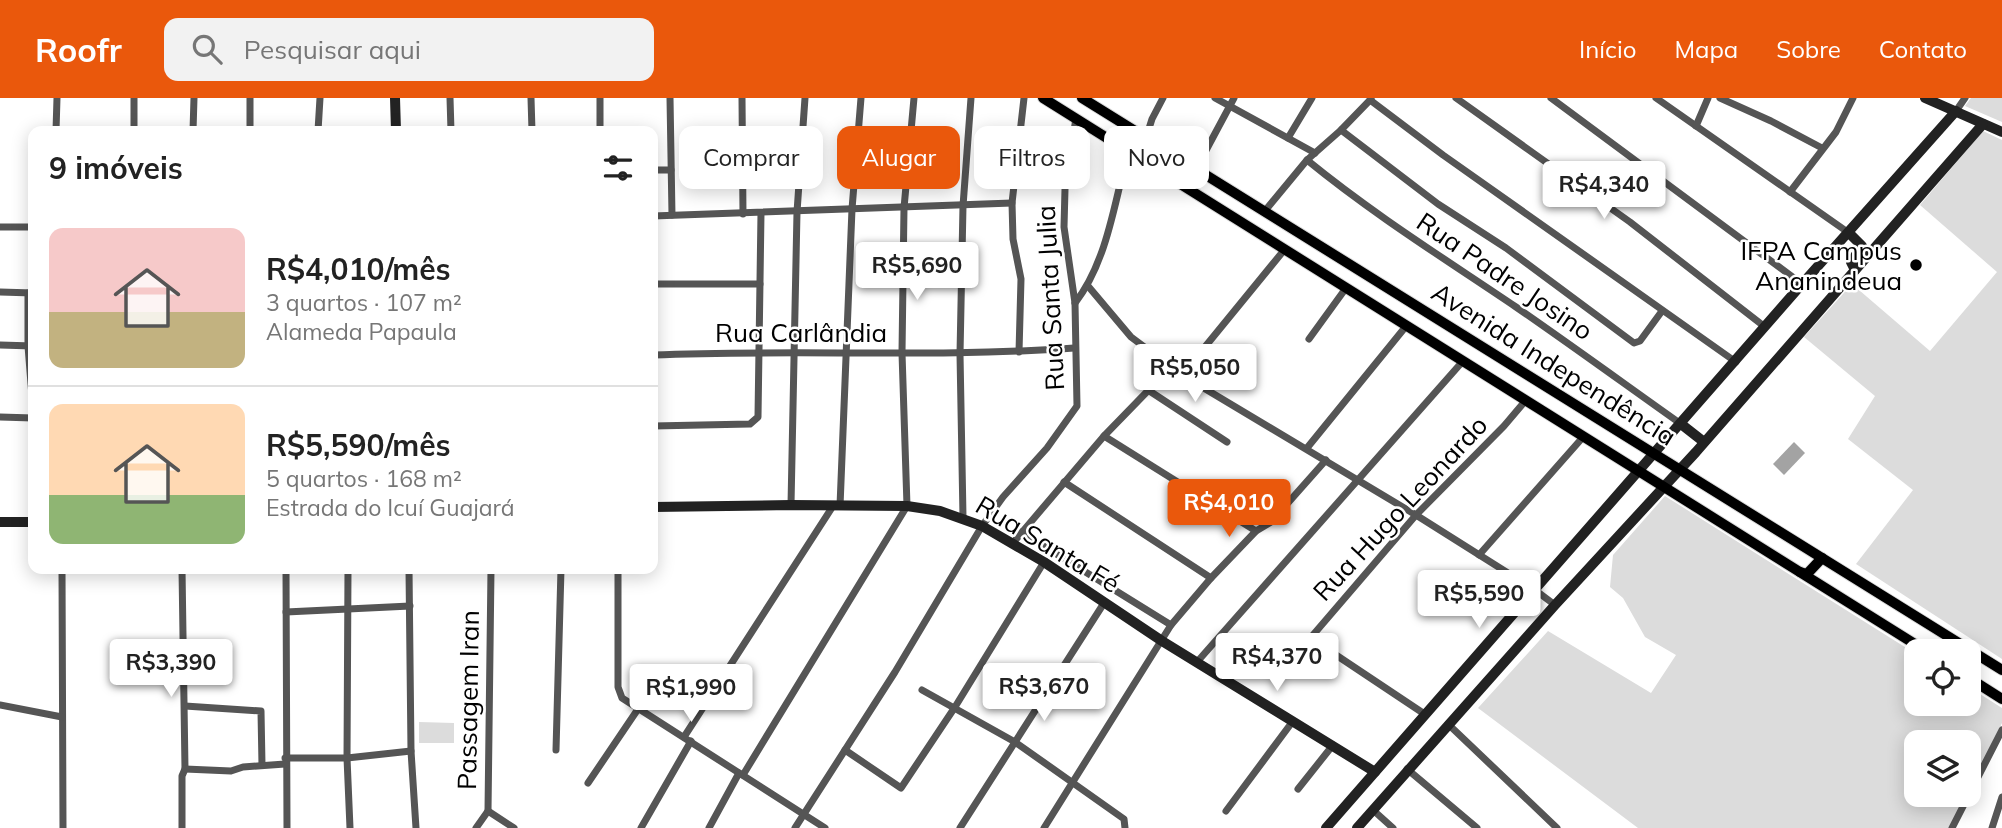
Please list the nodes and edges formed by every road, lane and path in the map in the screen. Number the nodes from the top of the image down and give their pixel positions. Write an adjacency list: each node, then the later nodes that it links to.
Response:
1 (57, 98): 36 (street)
2 (134, 98): 37 (street)
3 (194, 98): 38 (street)
4 (250, 98): 39 (street)
5 (320, 98): 40 (street)
6 (394, 98): 41 (main road)
7 (450, 98): 42 (street)
8 (531, 98): 43 (street)
9 (600, 98): 44 (street)
10 (670, 98): 57 (street)
11 (742, 98): 69 (street)
12 (804, 98): 66 (street)
13 (861, 98): 65 (street)
14 (914, 98): 63 (street)
15 (971, 98): 64 (street)
16 (1024, 98): 62 (street)
17 (1044, 98): 34 (main road, Avenida Independência)
18 (1082, 98): 45 (main road, Avenida Independência)
19 (1163, 98): 46 (street)
20 (1215, 98): 32 (street)
21 (1234, 98): 32 (street)
22 (1311, 98): 51 (street)
23 (1456, 98): 87 (street)
24 (1551, 98): 79 (street)
25 (1656, 98): 47 (street)
26 (1708, 98): 47 (street)
27 (1720, 98): 53 (street)
28 (1853, 98): 53 (street)
29 (1925, 98): 33 (main road)
30 (1965, 98): 33 (street)
31 (1371, 99): 48 (street); 85 (street)
32 (1230, 106): 51 (street); 52 (street)
33 (1956, 111): 35 (main road); 74 (main road)
34 (1076, 118): 50 (main road, Avenida Independência); 84 (street, Rua Santa Julia)
35 (1983, 124): 49 (main road); 76 (main road)
36 (56, 126)
37 (134, 126)
38 (193, 126)
39 (250, 126)
40 (318, 126)
41 (396, 126)
42 (450, 126)
43 (532, 126)
44 (600, 126)
45 (1127, 126)
46 (1150, 126)
47 (1696, 126): 61 (street)
48 (1341, 130): 54 (street); 85 (street)
49 (2002, 132)
50 (1104, 136)
51 (1288, 138): 54 (street)
52 (1209, 145)
53 (1822, 148): 61 (street)
54 (1315, 153): 55 (street)
55 (1307, 160): 67 (street); 109 (street, Rua Padre Josino)
56 (658, 170): 57 (street)
57 (671, 170): 70 (street)
58 (1209, 177): 67 (main road, Avenida Independência)
59 (1118, 189): 80 (street)
60 (1189, 189): 75 (main road, Avenida Independência)
61 (1790, 192): 74 (street)
62 (1012, 203): 64 (street); 93 (street)
63 (904, 206): 64 (street); 65 (street); 95 (street)
64 (963, 206): 96 (street)
65 (852, 209): 66 (street); 98 (street)
66 (797, 212): 68 (street); 94 (street)
67 (1264, 212): 102 (main road, Avenida Independência)
68 (761, 213): 69 (street); 78 (street)
69 (743, 214): 70 (street)
70 (672, 215): 71 (street)
71 (658, 216)
72 (0, 227): 73 (street)
73 (28, 227)
74 (1849, 233): 76 (main road); 79 (main road)
75 (1286, 249): 81 (main road, Avenida Independência); 103 (street)
76 (1855, 270): 114 (main road)
77 (658, 284): 78 (street)
78 (760, 284): 92 (street)
79 (1802, 284): 87 (main road)
80 (1088, 286): 84 (street); 101 (street)
81 (1346, 288): 86 (main road, Avenida Independência); 88 (street)
82 (0, 292): 83 (street)
83 (28, 293)
84 (1075, 303): 91 (street, Rua Santa Julia)
85 (1662, 311): 100 (street)
86 (1407, 326): 99 (main road, Avenida Independência); 115 (street)
87 (1765, 327): 100 (main road)
88 (1309, 339)
89 (0, 345): 90 (street)
90 (28, 346)
91 (1074, 348): 93 (street, Rua Carlândia); 131 (street, Rua Santa Julia)
92 (758, 351): 94 (street, Rua Carlândia); 97 (street, Rua Carlândia); 110 (street)
93 (1019, 352): 96 (street, Rua Carlândia)
94 (793, 353): 98 (street, Rua Carlândia); 123 (street)
95 (902, 353): 96 (street, Rua Carlândia); 98 (street, Rua Carlândia); 125 (street)
96 (960, 354): 128 (street)
97 (658, 355)
98 (847, 355): 124 (street)
99 (1463, 360): 104 (main road, Avenida Independência); 121 (street)
100 (1736, 362): 109 (main road)
101 (1171, 367): 103 (street); 105 (street)
102 (1516, 368): 104 (main road); 116 (main road, Avenida Independência)
103 (1182, 375): 115 (street)
104 (1502, 385): 106 (main road, Avenida Independência)
105 (1148, 390): 111 (street); 113 (street)
106 (1526, 400): 112 (main road, Avenida Independência); 127 (street, Rua Hugo Leonardo)
107 (0, 417): 108 (street)
108 (28, 418)
109 (1681, 424): 114 (main road); 116 (main road)
110 (658, 426)
111 (1104, 436): 120 (street); 132 (street)
112 (1584, 436): 119 (main road, Avenida Independência); 135 (street)
113 (1227, 442)
114 (1704, 442): 118 (main road)
115 (1307, 448): 117 (street)
116 (1655, 453): 118 (main road, Avenida Independência); 119 (main road)
117 (1326, 460): 121 (street); 132 (street)
118 (1681, 468): 122 (main road); 136 (main road, Avenida Independência)
119 (1639, 471): 122 (main road, Avenida Independência); 148 (main road)
120 (1063, 482): 133 (street); 147 (street)
121 (1358, 482): 127 (street); 157 (street)
122 (1664, 486): 138 (main road, Avenida Independência); 150 (main road)
123 (790, 505): 124 (main road, Rua Santa Fé); 126 (main road, Rua Santa Fé)
124 (836, 506): 125 (main road, Rua Santa Fé); 171 (street)
125 (908, 506): 128 (main road, Rua Santa Fé); 183 (street)
126 (658, 507)
127 (1416, 515): 135 (street); 166 (street, Rua Hugo Leonardo)
128 (964, 517): 131 (main road, Rua Santa Fé)
129 (0, 522): 130 (main road)
130 (28, 522)
131 (982, 526): 134 (main road, Rua Santa Fé); 175 (street, Rua Santa Julia)
132 (1256, 531): 147 (street)
133 (1021, 532): 134 (street); 154 (street)
134 (1012, 544): 137 (main road, Rua Santa Fé)
135 (1479, 555): 148 (street)
136 (1822, 558): 138 (main road); 158 (main road, Avenida Independência)
137 (1044, 562): 149 (main road, Rua Santa Fé); 164 (street)
138 (1800, 572): 155 (main road, Avenida Independência)
139 (62, 574): 167 (street)
140 (182, 574): 163 (street)
141 (286, 574): 153 (street)
142 (348, 574): 152 (street)
143 (410, 574): 151 (street)
144 (491, 574): 189 (street, Passagem Iran)
145 (561, 574): 174 (street)
146 (618, 574): 165 (street)
147 (1211, 578): 154 (street)
148 (1535, 590): 150 (street); 166 (main road)
149 (1104, 603): 156 (main road, Rua Santa Fé); 172 (street)
150 (1555, 605): 169 (main road)
151 (410, 606): 152 (street); 176 (street)
152 (349, 610): 153 (street); 177 (street)
153 (286, 612): 178 (street)
154 (1171, 625): 156 (street)
155 (1907, 639)
156 (1163, 640): 157 (main road, Rua Santa Fé); 184 (street)
157 (1198, 662): 168 (main road, Rua Santa Fé)
158 (2002, 670)
159 (1981, 686): 161 (main road)
160 (922, 690): 164 (street)
161 (2002, 699)
162 (0, 705): 167 (street)
163 (185, 706): 179 (street); 180 (street)
164 (955, 707): 172 (street); 175 (street)
165 (638, 709): 171 (street); 185 (street)
166 (1426, 715): 182 (main road)
167 (62, 717): 192 (street)
168 (1293, 721): 173 (main road, Rua Santa Fé); 190 (street)
169 (1448, 724): 181 (main road); 210 (street)
170 (2002, 730): 211 (street)
171 (688, 739): 183 (street); 199 (street)
172 (1015, 742): 184 (street); 203 (street)
173 (1332, 745): 182 (main road, Rua Santa Fé); 186 (street)
174 (556, 750)
175 (845, 750): 191 (street, Rua Santa Julia)
176 (411, 751): 177 (street); 196 (street)
177 (347, 758): 178 (street); 195 (street)
178 (285, 761): 179 (street); 194 (street)
179 (262, 765): 180 (street)
180 (185, 769): 193 (street)
181 (1407, 769): 188 (main road); 209 (street)
182 (1375, 772): 206 (main road)
183 (741, 774): 191 (street); 200 (street)
184 (1073, 781): 204 (street); 205 (street)
185 (588, 783)
186 (1298, 789)
187 (2002, 797): 212 (street)
188 (1373, 810): 207 (main road); 208 (street)
189 (488, 811): 197 (street, Passagem Iran); 198 (street)
190 (1226, 811)
191 (803, 814): 201 (street, Rua Santa Julia); 202 (street)
192 (62, 828)
193 (182, 828)
194 (287, 828)
195 (350, 828)
196 (416, 828)
197 (476, 828)
198 (514, 828)
199 (641, 828)
200 (709, 828)
201 (794, 828)
202 (825, 828)
203 (960, 828)
204 (1044, 828)
205 (1125, 828)
206 (1326, 828)
207 (1357, 828)
208 (1393, 828)
209 (1477, 828)
210 (1558, 828)
211 (1952, 828)
212 (1992, 828)

